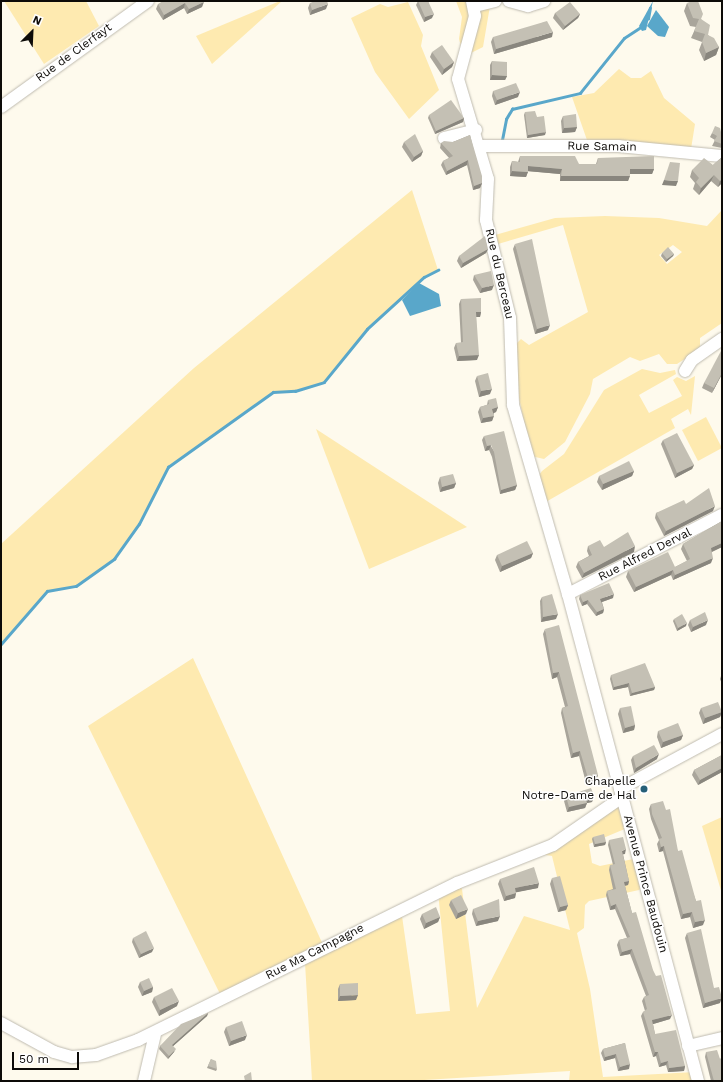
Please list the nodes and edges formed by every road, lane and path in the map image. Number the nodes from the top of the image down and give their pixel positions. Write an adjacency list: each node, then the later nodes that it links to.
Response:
1 (148, 1): 6 (street, Rue de Clerfayt)
2 (495, 1): 5 (street)
3 (509, 1): 4 (street)
4 (544, 1)
5 (473, 4): 7 (street, Rue du Berceau)
6 (1, 107)
7 (476, 130): 8 (street); 9 (street, Rue du Berceau)
8 (444, 138)
9 (481, 146): 10 (street, Rue Samain); 14 (street, Rue du Berceau)
10 (722, 156)
11 (722, 339): 12 (street)
12 (685, 372)
13 (722, 515): 14 (street, Rue Alfred Derval)
14 (568, 594): 16 (street, Avenue Prince Baudouin)
15 (722, 734): 16 (street, Rue Ma Campagne)
16 (621, 793): 18 (street, Rue Ma Campagne); 20 (street, Avenue Prince Baudouin)
17 (1, 1023): 18 (street, Rue Ma Campagne)
18 (155, 1034): 21 (street)
19 (722, 1038): 20 (street)
20 (688, 1046): 22 (street, Avenue Prince Baudouin)
21 (144, 1081)
22 (698, 1081)

